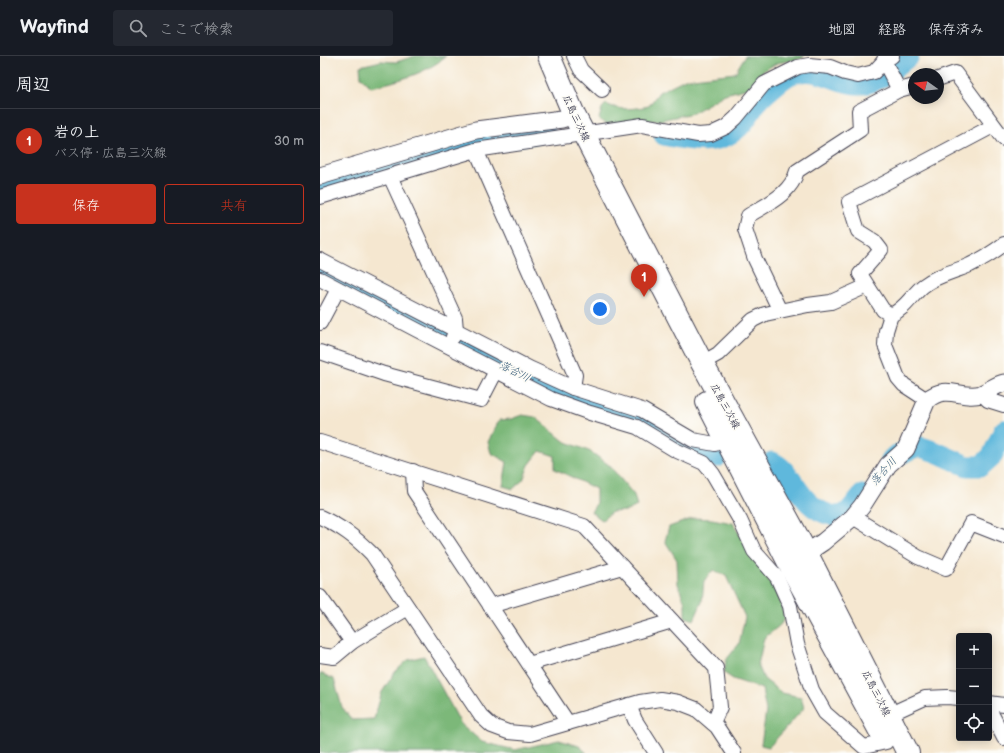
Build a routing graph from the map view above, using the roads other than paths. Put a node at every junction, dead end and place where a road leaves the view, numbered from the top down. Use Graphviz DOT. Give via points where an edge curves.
graph roads {
  1 [pos="535,56"];
  2 [pos="550,56"];
  3 [pos="574,56"];
  4 [pos="888,63"];
  5 [pos="944,77"];
  6 [pos="908,88"];
  7 [pos="602,90"];
  8 [pos="899,90"];
  9 [pos="573,126"];
  10 [pos="993,126"];
  11 [pos="1004,139"];
  12 [pos="476,150"];
  13 [pos="320,176"];
  14 [pos="390,176"];
  15 [pos="321,195"];
  16 [pos="1004,244"];
  17 [pos="320,260"];
  18 [pos="320,279"];
  19 [pos="867,286"];
  20 [pos="338,289"];
  21 [pos="780,311"];
  22 [pos="891,315"];
  23 [pos="320,323"];
  24 [pos="452,339"];
  25 [pos="320,352"];
  26 [pos="702,363"];
  27 [pos="496,371"];
  28 [pos="1004,383"];
  29 [pos="573,388"];
  30 [pos="981,394"];
  31 [pos="927,400"];
  32 [pos="1004,405"];
  33 [pos="732,433"];
  34 [pos="320,442"];
  35 [pos="413,472"];
  36 [pos="320,517"];
  37 [pos="852,517"];
  38 [pos="1004,536"];
  39 [pos="798,558"];
  40 [pos="622,566"];
  41 [pos="320,597"];
  42 [pos="490,606"];
  43 [pos="408,608"];
  44 [pos="672,621"];
  45 [pos="352,642"];
  46 [pos="320,656"];
  47 [pos="529,664"];
  48 [pos="956,698"];
  49 [pos="992,703"];
  50 [pos="629,705"];
  51 [pos="1004,705"];
  52 [pos="888,715"];
  53 [pos="992,715"];
  54 [pos="568,723"];
  55 [pos="713,723"];
  56 [pos="1004,738"];
  57 [pos="888,747"];
  58 [pos="656,753"];
  59 [pos="734,753"];
  60 [pos="908,753"];
  1 -- 9 [label="main road, 広島三次線"];
  2 -- 9 [label="main road, 広島三次線"];
  3 -- 7 [label="street" via="581,70"];
  4 -- 8 [label="street"];
  4 -- 9 [label="street" via="874,72 858,76 830,67 798,67 764,84 736,118 726,127 711,134 698,135 642,125"];
  5 -- 10 [label="street" via="956,73"];
  6 -- 8 [label="street"];
  8 -- 21 [label="street" via="859,111 860,130 797,172 795,180 786,192 748,216 745,229 755,259"];
  9 -- 12 [label="street"];
  9 -- 13 [label="street" via="476,130"];
  9 -- 26 [label="main road, 広島三次線"];
  9 -- 33 [label="main road, 広島三次線"];
  10 -- 11 [label="street"];
  10 -- 19 [label="street" via="849,202 858,231 874,241 881,250 860,274"];
  12 -- 14 [label="street"];
  12 -- 29 [label="street" via="575,375"];
  14 -- 15 [label="street"];
  14 -- 24 [label="street" via="455,318"];
  16 -- 22 [label="street" via="971,264 940,275 922,287 898,312"];
  17 -- 24 [label="street"];
  18 -- 20 [label="street"];
  19 -- 21 [label="street" via="831,302"];
  19 -- 22 [label="street" via="884,310"];
  20 -- 23 [label="street"];
  20 -- 24 [label="street"];
  21 -- 26 [label="street" via="753,320 718,354"];
  22 -- 31 [label="street" via="885,344 898,378"];
  24 -- 27 [label="street"];
  24 -- 29 [label="street"];
  25 -- 27 [label="street" via="384,374 481,400"];
  26 -- 33 [label="main road, 広島三次線"];
  27 -- 57 [label="street" via="552,399 636,427 675,450 704,462 714,474 740,520 754,551 777,578 790,606 797,644 812,690 825,713 864,747"];
  28 -- 30 [label="street"];
  29 -- 33 [label="street" via="642,410 694,440 715,444"];
  30 -- 31 [label="street" via="944,392 934,394"];
  30 -- 32 [label="street" via="988,400"];
  31 -- 37 [label="street" via="906,449 888,466"];
  33 -- 39 [label="main road, 広島三次線"];
  34 -- 35 [label="street"];
  35 -- 40 [label="street" via="584,526"];
  35 -- 42 [label="street" via="414,491"];
  36 -- 43 [label="street" via="354,536 372,554"];
  37 -- 38 [label="street" via="918,557 946,569 971,522"];
  37 -- 39 [label="street" via="823,542"];
  39 -- 52 [label="main road, 広島三次線"];
  39 -- 57 [label="main road, 広島三次線"];
  40 -- 42 [label="street"];
  40 -- 44 [label="street"];
  41 -- 45 [label="street"];
  42 -- 47 [label="street"];
  43 -- 45 [label="street"];
  43 -- 54 [label="street" via="481,716 492,726 508,732 530,734"];
  44 -- 47 [label="street"];
  44 -- 55 [label="street" via="716,668 720,707"];
  45 -- 46 [label="street" via="334,657"];
  47 -- 54 [label="street"];
  48 -- 52 [label="street" via="925,698"];
  49 -- 51 [label="street"];
  50 -- 54 [label="street"];
  50 -- 55 [label="street" via="660,699 678,702 696,709"];
  50 -- 58 [label="street" via="635,720"];
  52 -- 60 [label="main road, 広島三次線"];
  53 -- 56 [label="street"];
  55 -- 59 [label="street"];
}
